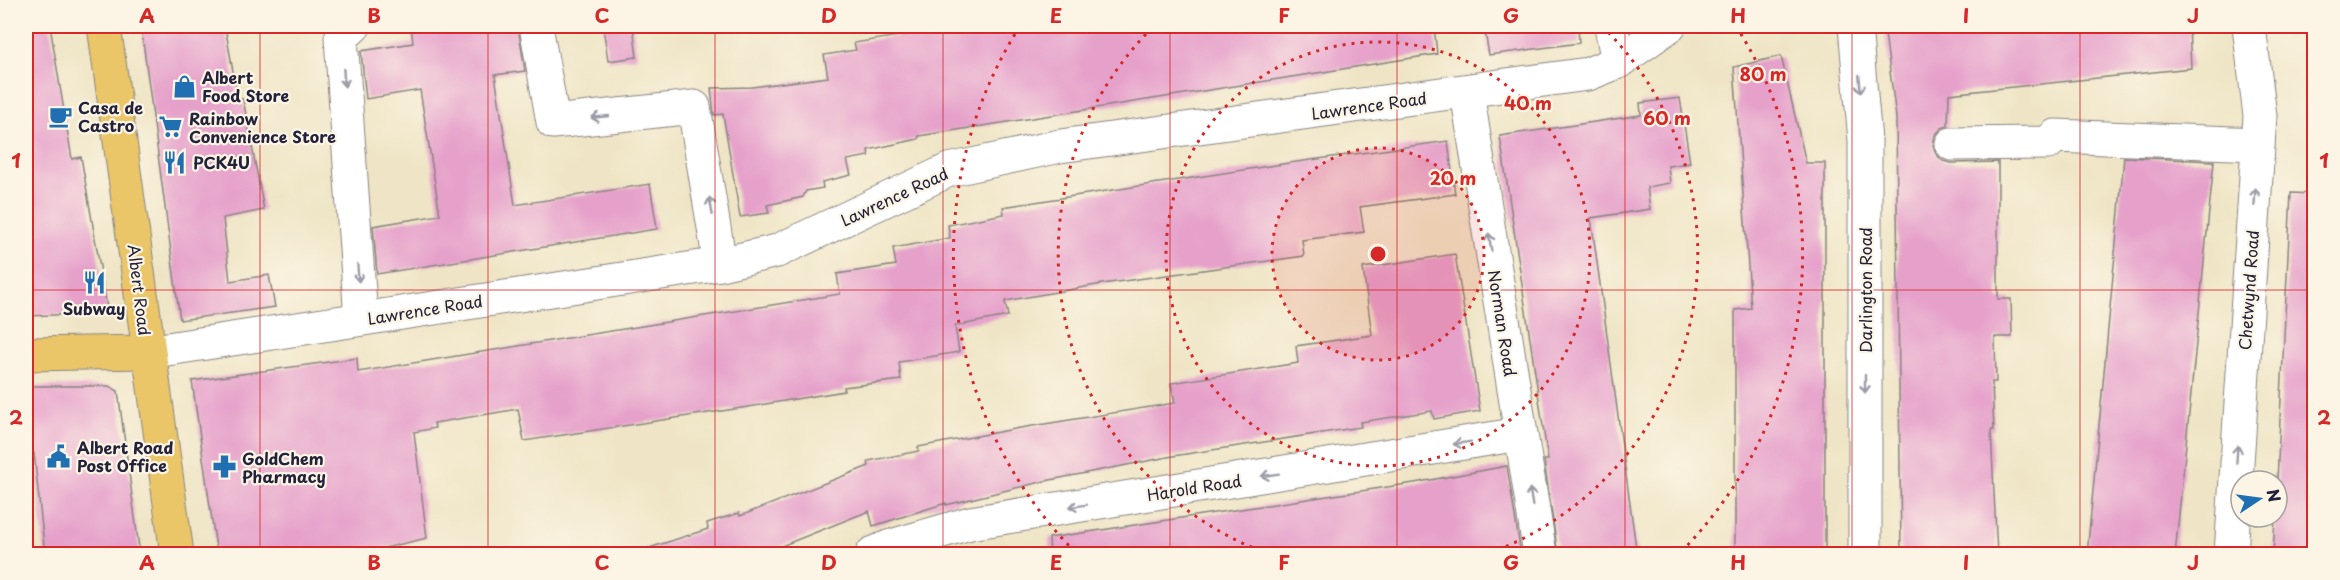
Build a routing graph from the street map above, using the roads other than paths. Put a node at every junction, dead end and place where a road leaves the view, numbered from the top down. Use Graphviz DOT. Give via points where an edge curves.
graph roads {
  1 [pos="104,26"];
  2 [pos="354,26"];
  3 [pos="536,26"];
  4 [pos="1611,26"];
  5 [pos="1669,26"];
  6 [pos="1855,26"];
  7 [pos="2249,26"];
  8 [pos="1618,62"];
  9 [pos="1467,92"];
  10 [pos="1952,144"];
  11 [pos="2258,144"];
  12 [pos="720,264"];
  13 [pos="361,319"];
  14 [pos="148,352"];
  15 [pos="26,354"];
  16 [pos="1520,434"];
  17 [pos="177,555"];
  18 [pos="872,555"];
  19 [pos="1540,555"];
  20 [pos="1865,555"];
  21 [pos="2231,555"];
  1 -- 14 [label="main road, Albert Road"];
  2 -- 13 [label="street, one-way" via="341,38"];
  12 -- 3 [label="street, one-way" via="694,106 553,122"];
  4 -- 8 [label="street"];
  5 -- 8 [label="street, Lawrence Road"];
  6 -- 20 [label="street, Darlington Road, one-way" via="1865,141"];
  7 -- 11 [label="street, Chetwynd Road" via="2260,116"];
  8 -- 9 [label="street, Lawrence Road" via="1588,74"];
  9 -- 12 [label="street, Lawrence Road" via="1060,146 949,170 777,251"];
  16 -- 9 [label="street, Norman Road, one-way"];
  10 -- 11 [label="street" via="2048,143 2055,136"];
  21 -- 11 [label="street, Chetwynd Road, one-way"];
  12 -- 13 [label="street, Lawrence Road"];
  13 -- 14 [label="street, Lawrence Road"];
  14 -- 15 [label="main road"];
  14 -- 17 [label="main road, Albert Road"];
  16 -- 18 [label="street, Harold Road, one-way" via="970,523"];
  19 -- 16 [label="street, Norman Road, one-way"];
}
